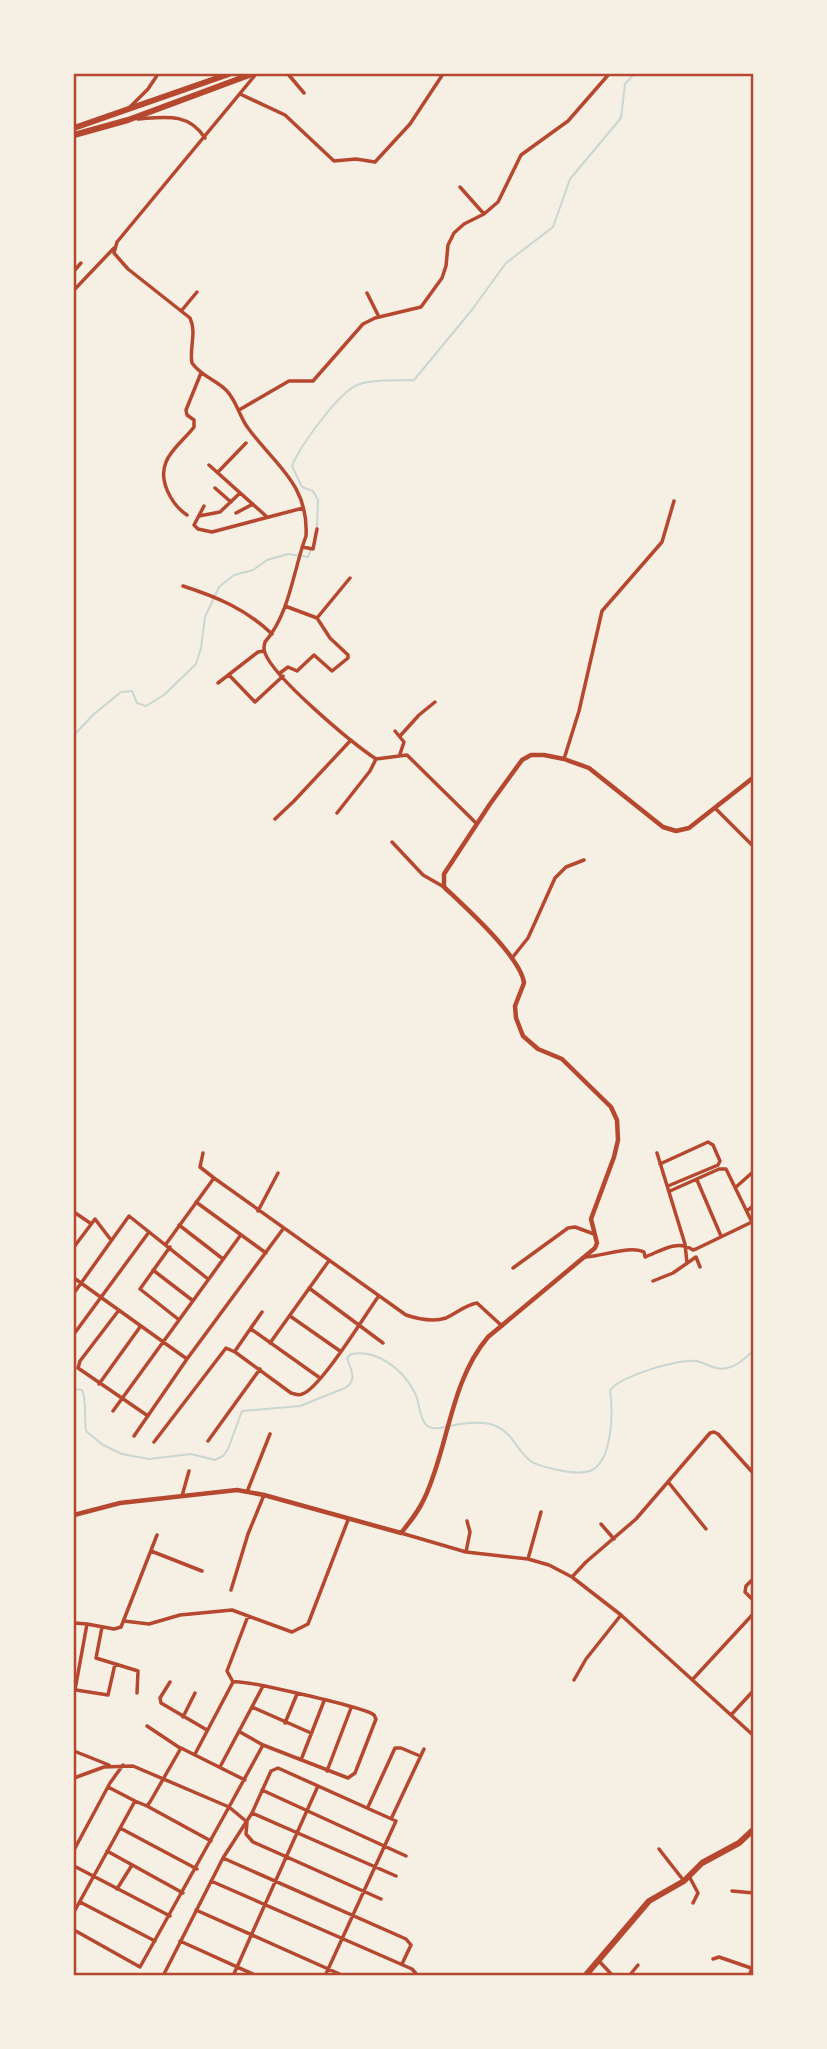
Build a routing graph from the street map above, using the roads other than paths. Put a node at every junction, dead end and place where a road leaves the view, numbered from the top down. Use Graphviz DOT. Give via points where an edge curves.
graph roads {
  1 [pos="158,74"];
  2 [pos="229,74"];
  3 [pos="254,74"];
  4 [pos="288,74"];
  5 [pos="443,74"];
  6 [pos="609,74"];
  7 [pos="239,93"];
  8 [pos="304,93"];
  9 [pos="126,110"];
  10 [pos="128,120"];
  11 [pos="74,128"];
  12 [pos="74,135"];
  13 [pos="205,138"];
  14 [pos="460,187"];
  15 [pos="484,214"];
  16 [pos="114,248"];
  17 [pos="81,263"];
  18 [pos="74,271"];
  19 [pos="74,290"];
  20 [pos="197,292"];
  21 [pos="367,293"];
  22 [pos="182,310"];
  23 [pos="379,317"];
  24 [pos="201,373"];
  25 [pos="239,410"];
  26 [pos="246,443"];
  27 [pos="209,465"];
  28 [pos="218,472"];
  29 [pos="215,488"];
  30 [pos="240,493"];
  31 [pos="674,501"];
  32 [pos="230,502"];
  33 [pos="253,504"];
  34 [pos="204,506"];
  35 [pos="303,508"];
  36 [pos="236,513"];
  37 [pos="187,515"];
  38 [pos="199,516"];
  39 [pos="266,516"];
  40 [pos="317,529"];
  41 [pos="303,547"];
  42 [pos="350,578"];
  43 [pos="183,586"];
  44 [pos="285,606"];
  45 [pos="317,618"];
  46 [pos="272,634"];
  47 [pos="264,651"];
  48 [pos="229,675"];
  49 [pos="281,675"];
  50 [pos="218,683"];
  51 [pos="435,702"];
  52 [pos="395,731"];
  53 [pos="400,736"];
  54 [pos="351,740"];
  55 [pos="400,754"];
  56 [pos="376,759"];
  57 [pos="564,759"];
  58 [pos="754,777"];
  59 [pos="715,808"];
  60 [pos="337,813"];
  61 [pos="275,818"];
  62 [pos="477,824"];
  63 [pos="392,842"];
  64 [pos="754,847"];
  65 [pos="584,860"];
  66 [pos="444,887"];
  67 [pos="512,958"];
  68 [pos="202,1153"];
  69 [pos="657,1153"];
  70 [pos="660,1164"];
  71 [pos="754,1171"];
  72 [pos="278,1173"];
  73 [pos="214,1178"];
  74 [pos="697,1180"];
  75 [pos="736,1187"];
  76 [pos="669,1189"];
  77 [pos="196,1202"];
  78 [pos="754,1205"];
  79 [pos="257,1211"];
  80 [pos="747,1211"];
  81 [pos="74,1212"];
  82 [pos="753,1221"];
  83 [pos="90,1223"];
  84 [pos="179,1225"];
  85 [pos="283,1230"];
  86 [pos="149,1232"];
  87 [pos="594,1234"];
  88 [pos="240,1236"];
  89 [pos="721,1237"];
  90 [pos="111,1240"];
  91 [pos="74,1244"];
  92 [pos="685,1244"];
  93 [pos="168,1246"];
  94 [pos="266,1253"];
  95 [pos="586,1257"];
  96 [pos="223,1259"];
  97 [pos="328,1262"];
  98 [pos="687,1263"];
  99 [pos="700,1267"];
  100 [pos="513,1268"];
  101 [pos="153,1270"];
  102 [pos="74,1278"];
  103 [pos="208,1279"];
  104 [pos="653,1282"];
  105 [pos="81,1283"];
  106 [pos="309,1288"];
  107 [pos="74,1293"];
  108 [pos="101,1297"];
  109 [pos="378,1297"];
  110 [pos="192,1300"];
  111 [pos="119,1310"];
  112 [pos="262,1312"];
  113 [pos="289,1316"];
  114 [pos="178,1319"];
  115 [pos="358,1325"];
  116 [pos="140,1326"];
  117 [pos="502,1326"];
  118 [pos="251,1329"];
  119 [pos="74,1335"];
  120 [pos="162,1342"];
  121 [pos="270,1343"];
  122 [pos="383,1343"];
  123 [pos="340,1351"];
  124 [pos="235,1352"];
  125 [pos="187,1359"];
  126 [pos="260,1369"];
  127 [pos="321,1379"];
  128 [pos="99,1384"];
  129 [pos="122,1399"];
  130 [pos="113,1411"];
  131 [pos="148,1416"];
  132 [pos="270,1434"];
  133 [pos="134,1436"];
  134 [pos="208,1441"];
  135 [pos="155,1442"];
  136 [pos="189,1471"];
  137 [pos="754,1474"];
  138 [pos="669,1483"];
  139 [pos="247,1492"];
  140 [pos="264,1495"];
  141 [pos="182,1497"];
  142 [pos="541,1512"];
  143 [pos="74,1515"];
  144 [pos="348,1520"];
  145 [pos="467,1521"];
  146 [pos="601,1524"];
  147 [pos="706,1529"];
  148 [pos="401,1534"];
  149 [pos="157,1535"];
  150 [pos="614,1539"];
  151 [pos="151,1551"];
  152 [pos="466,1552"];
  153 [pos="528,1559"];
  154 [pos="202,1571"];
  155 [pos="572,1577"];
  156 [pos="754,1578"];
  157 [pos="231,1590"];
  158 [pos="754,1601"];
  159 [pos="754,1613"];
  160 [pos="621,1615"];
  161 [pos="248,1616"];
  162 [pos="124,1621"];
  163 [pos="74,1623"];
  164 [pos="87,1625"];
  165 [pos="102,1627"];
  166 [pos="116,1664"];
  167 [pos="693,1679"];
  168 [pos="574,1680"];
  169 [pos="170,1682"];
  170 [pos="233,1682"];
  171 [pos="263,1685"];
  172 [pos="74,1690"];
  173 [pos="754,1690"];
  174 [pos="136,1693"];
  175 [pos="195,1693"];
  176 [pos="296,1694"];
  177 [pos="324,1701"];
  178 [pos="252,1707"];
  179 [pos="351,1707"];
  180 [pos="731,1715"];
  181 [pos="183,1717"];
  182 [pos="285,1723"];
  183 [pos="146,1726"];
  184 [pos="207,1730"];
  185 [pos="240,1732"];
  186 [pos="311,1734"];
  187 [pos="754,1736"];
  188 [pos="263,1745"];
  189 [pos="181,1748"];
  190 [pos="424,1749"];
  191 [pos="74,1751"];
  192 [pos="194,1755"];
  193 [pos="420,1756"];
  194 [pos="301,1760"];
  195 [pos="123,1765"];
  196 [pos="111,1766"];
  197 [pos="220,1768"];
  198 [pos="327,1771"];
  199 [pos="74,1778"];
  200 [pos="164,1778"];
  201 [pos="245,1780"];
  202 [pos="318,1786"];
  203 [pos="108,1787"];
  204 [pos="262,1790"];
  205 [pos="135,1801"];
  206 [pos="147,1806"];
  207 [pos="368,1807"];
  208 [pos="230,1808"];
  209 [pos="306,1810"];
  210 [pos="252,1813"];
  211 [pos="392,1817"];
  212 [pos="246,1820"];
  213 [pos="120,1828"];
  214 [pos="754,1829"];
  215 [pos="296,1832"];
  216 [pos="211,1841"];
  217 [pos="385,1845"];
  218 [pos="659,1849"];
  219 [pos="74,1850"];
  220 [pos="107,1852"];
  221 [pos="285,1855"];
  222 [pos="406,1856"];
  223 [pos="223,1858"];
  224 [pos="132,1865"];
  225 [pos="74,1866"];
  226 [pos="376,1868"];
  227 [pos="197,1869"];
  228 [pos="93,1876"];
  229 [pos="396,1876"];
  230 [pos="687,1878"];
  231 [pos="275,1880"];
  232 [pos="211,1881"];
  233 [pos="117,1889"];
  234 [pos="732,1891"];
  235 [pos="364,1892"];
  236 [pos="183,1893"];
  237 [pos="754,1893"];
  238 [pos="381,1899"];
  239 [pos="80,1902"];
  240 [pos="693,1903"];
  241 [pos="264,1904"];
  242 [pos="195,1910"];
  243 [pos="74,1912"];
  244 [pos="353,1914"];
  245 [pos="170,1916"];
  246 [pos="74,1930"];
  247 [pos="250,1935"];
  248 [pos="342,1937"];
  249 [pos="155,1941"];
  250 [pos="180,1941"];
  251 [pos="713,1959"];
  252 [pos="598,1960"];
  253 [pos="754,1963"];
  254 [pos="402,1964"];
  255 [pos="638,1965"];
  256 [pos="237,1966"];
  257 [pos="751,1968"];
  258 [pos="328,1969"];
  259 [pos="165,1975"];
  260 [pos="233,1976"];
  261 [pos="257,1976"];
  262 [pos="325,1976"];
  263 [pos="344,1976"];
  264 [pos="418,1976"];
  265 [pos="585,1976"];
  266 [pos="613,1976"];
  267 [pos="629,1976"];
  268 [pos="750,1976"];
  1 -- 9 [label="street"];
  2 -- 9 [label="main road"];
  3 -- 7 [label="street"];
  3 -- 10 [label="main road"];
  4 -- 8 [label="street"];
  5 -- 7 [label="street" via="410,124 375,162 334,161 285,115"];
  6 -- 15 [label="street" via="568,121 521,156 502,195"];
  7 -- 13 [label="street"];
  9 -- 11 [label="main road"];
  10 -- 12 [label="main road"];
  10 -- 13 [label="street" via="182,119 194,124"];
  13 -- 16 [label="street"];
  14 -- 15 [label="street"];
  15 -- 23 [label="street" via="454,233 447,244 442,278 421,307"];
  16 -- 19 [label="street"];
  16 -- 22 [label="street" via="128,269"];
  17 -- 18 [label="street"];
  20 -- 22 [label="street"];
  21 -- 23 [label="street"];
  22 -- 24 [label="street" via="193,323 190,359"];
  23 -- 25 [label="street" via="363,324 313,381 289,381"];
  24 -- 25 [label="street" via="225,390"];
  24 -- 37 [label="street" via="187,410 194,427 165,467 170,499"];
  25 -- 35 [label="street" via="250,431 287,472"];
  26 -- 28 [label="street"];
  27 -- 28 [label="street"];
  28 -- 30 [label="street"];
  29 -- 32 [label="street"];
  30 -- 32 [label="street"];
  30 -- 33 [label="street"];
  31 -- 57 [label="street" via="662,542 602,611"];
  32 -- 38 [label="street" via="220,512"];
  33 -- 36 [label="street"];
  33 -- 39 [label="street"];
  34 -- 38 [label="street"];
  35 -- 39 [label="street"];
  35 -- 41 [label="street" via="307,525"];
  38 -- 39 [label="street" via="195,528 212,532"];
  40 -- 41 [label="street" via="312,550"];
  41 -- 44 [label="street"];
  42 -- 45 [label="street"];
  43 -- 46 [label="street" via="226,601"];
  44 -- 45 [label="street"];
  44 -- 46 [label="street"];
  45 -- 49 [label="street" via="348,658 332,671 313,655 297,671 288,667"];
  46 -- 47 [label="street"];
  47 -- 48 [label="street"];
  47 -- 49 [label="street"];
  48 -- 49 [label="street" via="255,702"];
  48 -- 50 [label="street"];
  49 -- 54 [label="street"];
  51 -- 53 [label="street"];
  52 -- 53 [label="street"];
  53 -- 55 [label="street" via="404,743"];
  54 -- 56 [label="street"];
  54 -- 61 [label="street"];
  55 -- 56 [label="street"];
  55 -- 62 [label="street" via="411,758"];
  56 -- 60 [label="street"];
  57 -- 59 [label="street" via="597,773 670,830 689,828"];
  57 -- 62 [label="street" via="544,754 526,757"];
  58 -- 59 [label="street"];
  59 -- 64 [label="street"];
  62 -- 66 [label="street" via="449,865"];
  63 -- 66 [label="street" via="423,875"];
  65 -- 67 [label="street" via="566,867 555,878 528,937"];
  66 -- 67 [label="street"];
  67 -- 87 [label="street" via="524,980 515,1012 523,1036 538,1049 562,1059 611,1108 617,1120 614,1157 591,1217"];
  68 -- 73 [label="street" via="200,1168"];
  69 -- 70 [label="street"];
  70 -- 76 [label="street"];
  70 -- 76 [label="street" via="708,1142 720,1161"];
  71 -- 75 [label="street"];
  72 -- 79 [label="street"];
  73 -- 77 [label="street"];
  73 -- 79 [label="street"];
  74 -- 75 [label="street" via="723,1168"];
  74 -- 76 [label="street"];
  74 -- 89 [label="street"];
  75 -- 80 [label="street"];
  76 -- 92 [label="street"];
  77 -- 84 [label="street"];
  77 -- 88 [label="street"];
  78 -- 80 [label="street"];
  79 -- 85 [label="street"];
  80 -- 82 [label="street"];
  81 -- 83 [label="street"];
  82 -- 89 [label="street"];
  83 -- 90 [label="street" via="97,1220"];
  83 -- 91 [label="street"];
  84 -- 93 [label="street"];
  84 -- 96 [label="street"];
  85 -- 94 [label="street"];
  85 -- 97 [label="street"];
  86 -- 90 [label="street" via="129,1216"];
  86 -- 93 [label="street"];
  86 -- 108 [label="street"];
  87 -- 95 [label="street" via="596,1245"];
  87 -- 100 [label="street" via="568,1228"];
  88 -- 94 [label="street"];
  88 -- 96 [label="street"];
  89 -- 92 [label="street" via="693,1250"];
  90 -- 105 [label="street"];
  92 -- 95 [label="street" via="645,1257 635,1249"];
  92 -- 98 [label="street"];
  93 -- 101 [label="street"];
  93 -- 103 [label="street"];
  94 -- 125 [label="street"];
  95 -- 117 [label="street"];
  96 -- 103 [label="street"];
  97 -- 106 [label="street"];
  97 -- 109 [label="street"];
  98 -- 99 [label="street" via="696,1257"];
  98 -- 104 [label="street"];
  101 -- 110 [label="street"];
  101 -- 114 [label="street" via="140,1289"];
  102 -- 105 [label="street"];
  103 -- 110 [label="street"];
  105 -- 107 [label="street"];
  105 -- 108 [label="street"];
  106 -- 113 [label="street"];
  106 -- 115 [label="street"];
  108 -- 111 [label="street"];
  108 -- 119 [label="street"];
  109 -- 115 [label="street"];
  109 -- 117 [label="street" via="421,1319 446,1318 477,1303"];
  110 -- 114 [label="street"];
  111 -- 116 [label="street"];
  111 -- 128 [label="street" via="78,1366"];
  112 -- 118 [label="street"];
  113 -- 121 [label="street"];
  113 -- 123 [label="street"];
  114 -- 120 [label="street"];
  115 -- 122 [label="street"];
  115 -- 123 [label="street"];
  116 -- 120 [label="street"];
  116 -- 128 [label="street"];
  117 -- 148 [label="street" via="471,1361 425,1497"];
  118 -- 121 [label="street"];
  118 -- 124 [label="street"];
  120 -- 125 [label="street"];
  120 -- 129 [label="street"];
  121 -- 127 [label="street"];
  123 -- 127 [label="street"];
  124 -- 126 [label="street"];
  124 -- 135 [label="street" via="223,1349"];
  125 -- 131 [label="street"];
  126 -- 127 [label="street" via="296,1395 309,1391"];
  126 -- 134 [label="street"];
  128 -- 129 [label="street"];
  129 -- 130 [label="street"];
  129 -- 131 [label="street"];
  131 -- 133 [label="street"];
  132 -- 139 [label="street"];
  136 -- 141 [label="street"];
  137 -- 138 [label="street" via="712,1432"];
  138 -- 147 [label="street"];
  138 -- 150 [label="street"];
  139 -- 140 [label="street"];
  139 -- 141 [label="street"];
  140 -- 144 [label="street"];
  140 -- 157 [label="street"];
  141 -- 143 [label="street" via="120,1503"];
  142 -- 153 [label="street"];
  144 -- 148 [label="street"];
  144 -- 161 [label="street" via="307,1625 292,1632"];
  145 -- 152 [label="street"];
  146 -- 150 [label="street"];
  148 -- 152 [label="street"];
  149 -- 151 [label="street"];
  150 -- 155 [label="street"];
  151 -- 154 [label="street"];
  151 -- 162 [label="street"];
  152 -- 153 [label="street"];
  153 -- 155 [label="street"];
  155 -- 160 [label="street"];
  156 -- 158 [label="street" via="746,1586"];
  159 -- 167 [label="street"];
  160 -- 167 [label="street"];
  160 -- 168 [label="street"];
  161 -- 162 [label="street" via="225,1610 149,1624"];
  161 -- 170 [label="street" via="227,1671"];
  162 -- 165 [label="street" via="118,1629"];
  163 -- 164 [label="street"];
  164 -- 165 [label="street"];
  164 -- 172 [label="street"];
  165 -- 166 [label="street" via="96,1658"];
  166 -- 172 [label="street" via="108,1695"];
  166 -- 174 [label="street" via="138,1671"];
  167 -- 180 [label="street"];
  169 -- 181 [label="street" via="161,1703"];
  170 -- 171 [label="street"];
  170 -- 184 [label="street"];
  171 -- 176 [label="street"];
  171 -- 178 [label="street"];
  173 -- 180 [label="street"];
  175 -- 181 [label="street"];
  176 -- 177 [label="street"];
  176 -- 182 [label="street"];
  177 -- 179 [label="street"];
  177 -- 186 [label="street"];
  178 -- 182 [label="street"];
  178 -- 185 [label="street"];
  179 -- 198 [label="street"];
  179 -- 198 [label="street" via="376,1717 352,1777"];
  180 -- 187 [label="street"];
  181 -- 184 [label="street"];
  182 -- 186 [label="street"];
  183 -- 189 [label="street"];
  184 -- 192 [label="street"];
  185 -- 188 [label="street"];
  185 -- 197 [label="street"];
  186 -- 194 [label="street"];
  188 -- 194 [label="street"];
  188 -- 201 [label="street"];
  189 -- 192 [label="street"];
  189 -- 200 [label="street"];
  190 -- 193 [label="street"];
  191 -- 196 [label="street"];
  192 -- 197 [label="street"];
  193 -- 207 [label="street" via="395,1748"];
  193 -- 211 [label="street"];
  194 -- 198 [label="street"];
  195 -- 196 [label="street"];
  195 -- 200 [label="street"];
  195 -- 203 [label="street"];
  196 -- 199 [label="street"];
  197 -- 201 [label="street"];
  200 -- 206 [label="street"];
  200 -- 208 [label="street"];
  201 -- 208 [label="street"];
  202 -- 204 [label="street" via="278,1768 271,1771"];
  202 -- 207 [label="street"];
  202 -- 209 [label="street"];
  203 -- 205 [label="street"];
  203 -- 219 [label="street"];
  204 -- 209 [label="street"];
  204 -- 210 [label="street"];
  205 -- 206 [label="street"];
  205 -- 213 [label="street"];
  206 -- 216 [label="street"];
  207 -- 211 [label="street"];
  208 -- 212 [label="street"];
  208 -- 216 [label="street"];
  209 -- 215 [label="street"];
  209 -- 217 [label="street"];
  210 -- 212 [label="street"];
  210 -- 215 [label="street"];
  211 -- 217 [label="street" via="396,1822"];
  212 -- 221 [label="street" via="248,1838"];
  212 -- 223 [label="street"];
  213 -- 220 [label="street"];
  213 -- 227 [label="street"];
  214 -- 230 [label="main road"];
  215 -- 221 [label="street"];
  215 -- 226 [label="street"];
  216 -- 227 [label="street"];
  217 -- 222 [label="street"];
  217 -- 226 [label="street"];
  218 -- 230 [label="street"];
  220 -- 224 [label="street"];
  220 -- 228 [label="street"];
  221 -- 231 [label="street"];
  221 -- 235 [label="street"];
  223 -- 231 [label="street"];
  223 -- 232 [label="street"];
  224 -- 233 [label="street"];
  224 -- 236 [label="street"];
  225 -- 228 [label="street"];
  226 -- 229 [label="street"];
  226 -- 235 [label="street"];
  227 -- 236 [label="street"];
  228 -- 233 [label="street"];
  228 -- 239 [label="street"];
  230 -- 240 [label="street" via="698,1893"];
  230 -- 252 [label="main road" via="649,1901"];
  231 -- 241 [label="street"];
  231 -- 244 [label="street"];
  232 -- 241 [label="street"];
  232 -- 242 [label="street"];
  233 -- 245 [label="street"];
  234 -- 237 [label="street"];
  235 -- 238 [label="street"];
  235 -- 244 [label="street"];
  236 -- 245 [label="street"];
  239 -- 243 [label="street"];
  239 -- 249 [label="street"];
  241 -- 247 [label="street"];
  241 -- 248 [label="street"];
  242 -- 247 [label="street"];
  242 -- 250 [label="street"];
  244 -- 248 [label="street"];
  244 -- 254 [label="street" via="409,1941"];
  245 -- 249 [label="street"];
  246 -- 249 [label="street" via="140,1967"];
  247 -- 256 [label="street"];
  247 -- 258 [label="street"];
  248 -- 254 [label="street"];
  248 -- 258 [label="street"];
  250 -- 256 [label="street"];
  250 -- 259 [label="street"];
  251 -- 257 [label="street"];
  252 -- 265 [label="main road"];
  252 -- 266 [label="street"];
  253 -- 257 [label="street"];
  254 -- 264 [label="street"];
  255 -- 267 [label="street"];
  256 -- 260 [label="street"];
  256 -- 261 [label="street"];
  257 -- 268 [label="street"];
  258 -- 262 [label="street"];
  258 -- 263 [label="street"];
}
